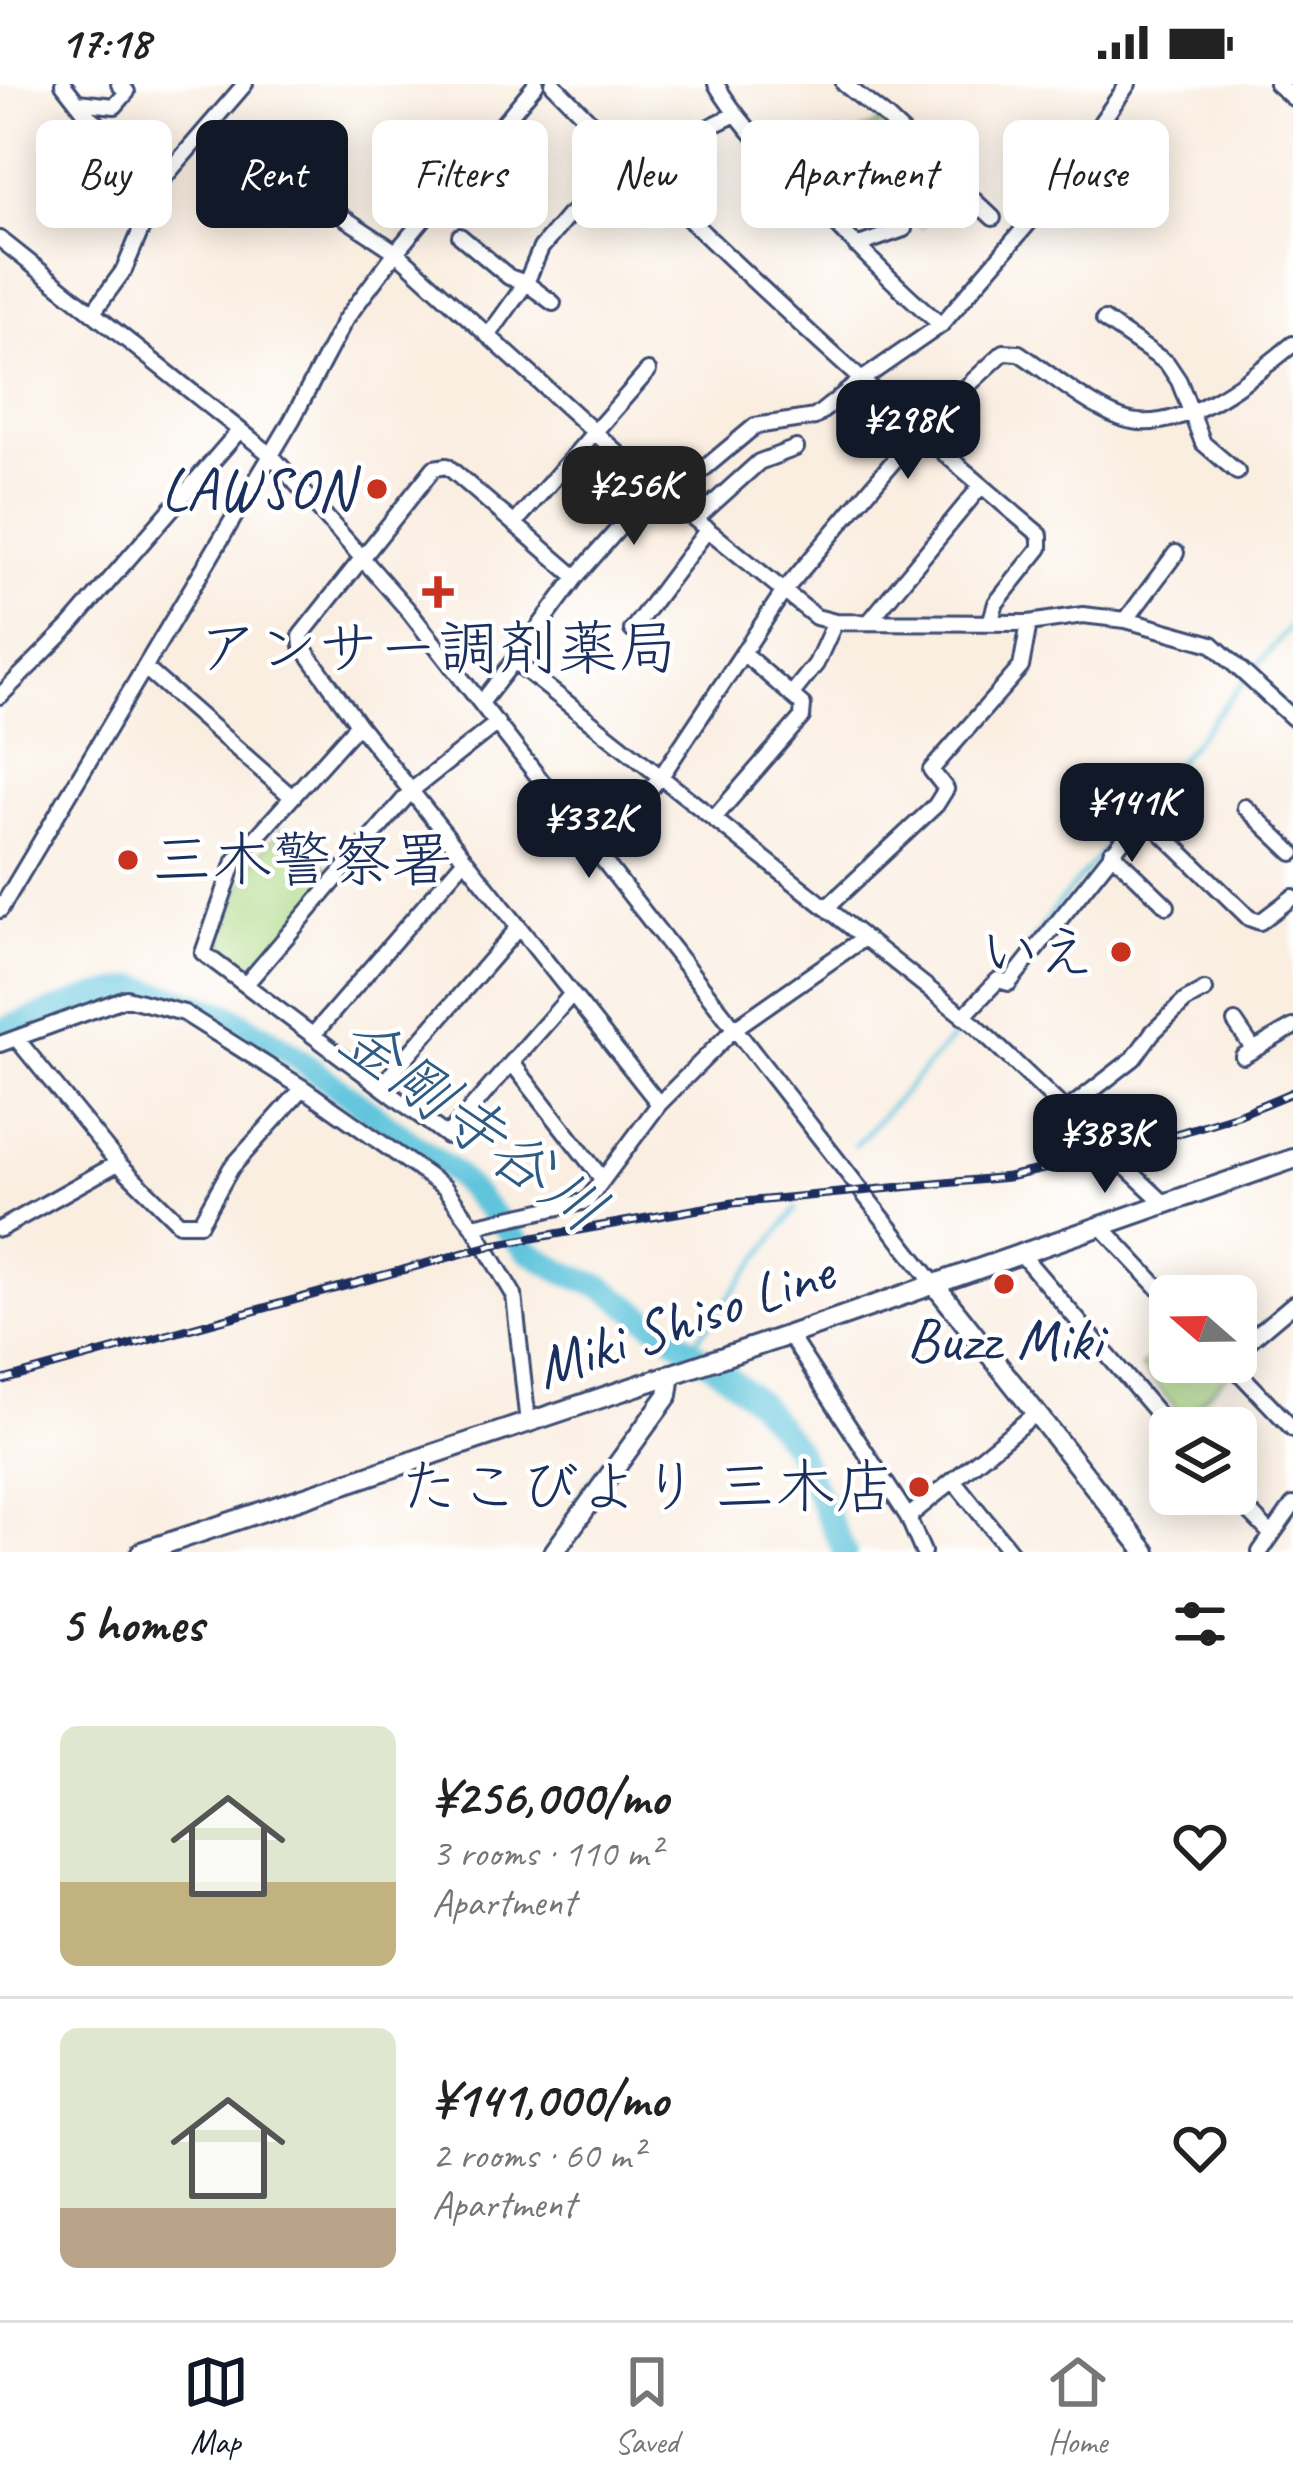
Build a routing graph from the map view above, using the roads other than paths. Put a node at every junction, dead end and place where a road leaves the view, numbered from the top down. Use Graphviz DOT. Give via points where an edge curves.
graph roads {
  1 [pos="63,84"];
  2 [pos="119,84"];
  3 [pos="245,84"];
  4 [pos="536,84"];
  5 [pos="554,84"];
  6 [pos="716,84"];
  7 [pos="844,84"];
  8 [pos="1128,84"];
  9 [pos="1277,84"];
  10 [pos="1293,98"];
  11 [pos="77,102"];
  12 [pos="734,115"];
  13 [pos="93,120"];
  14 [pos="589,120"];
  15 [pos="717,123"];
  16 [pos="172,167"];
  17 [pos="572,213"];
  18 [pos="993,218"];
  19 [pos="348,220"];
  20 [pos="143,228"];
  21 [pos="699,228"];
  22 [pos="904,229"];
  23 [pos="460,236"];
  24 [pos="0,239"];
  25 [pos="856,246"];
  26 [pos="396,251"];
  27 [pos="526,283"];
  28 [pos="553,303"];
  29 [pos="94,311"];
  30 [pos="1105,320"];
  31 [pos="941,326"];
  32 [pos="488,336"];
  33 [pos="1293,344"];
  34 [pos="648,371"];
  35 [pos="860,381"];
  36 [pos="1189,412"];
  37 [pos="238,432"];
  38 [pos="596,432"];
  39 [pos="918,432"];
  40 [pos="796,448"];
  41 [pos="271,455"];
  42 [pos="1237,472"];
  43 [pos="655,487"];
  44 [pos="981,487"];
  45 [pos="670,496"];
  46 [pos="514,524"];
  47 [pos="702,524"];
  48 [pos="1176,553"];
  49 [pos="362,555"];
  50 [pos="576,577"];
  51 [pos="784,591"];
  52 [pos="1126,620"];
  53 [pos="835,622"];
  54 [pos="868,622"];
  55 [pos="990,622"];
  56 [pos="1029,623"];
  57 [pos="632,630"];
  58 [pos="742,653"];
  59 [pos="514,661"];
  60 [pos="146,668"];
  61 [pos="0,695"];
  62 [pos="791,695"];
  63 [pos="481,703"];
  64 [pos="1293,718"];
  65 [pos="497,723"];
  66 [pos="358,724"];
  67 [pos="662,775"];
  68 [pos="412,790"];
  69 [pos="292,796"];
  70 [pos="1246,806"];
  71 [pos="715,817"];
  72 [pos="591,844"];
  73 [pos="1111,853"];
  74 [pos="1293,853"];
  75 [pos="465,859"];
  76 [pos="1293,897"];
  77 [pos="1167,906"];
  78 [pos="826,908"];
  79 [pos="0,910"];
  80 [pos="519,927"];
  81 [pos="864,938"];
  82 [pos="246,985"];
  83 [pos="1204,990"];
  84 [pos="572,994"];
  85 [pos="963,1017"];
  86 [pos="1235,1022"];
  87 [pos="1293,1027"];
  88 [pos="735,1028"];
  89 [pos="313,1035"];
  90 [pos="16,1038"];
  91 [pos="0,1044"];
  92 [pos="512,1064"];
  93 [pos="381,1086"];
  94 [pos="303,1088"];
  95 [pos="659,1104"];
  96 [pos="1067,1110"];
  97 [pos="1293,1160"];
  98 [pos="118,1163"];
  99 [pos="603,1180"];
  100 [pos="1165,1204"];
  101 [pos="473,1226"];
  102 [pos="1100,1226"];
  103 [pos="0,1229"];
  104 [pos="1021,1254"];
  105 [pos="1149,1278"];
  106 [pos="934,1284"];
  107 [pos="1293,1304"];
  108 [pos="1257,1334"];
  109 [pos="789,1335"];
  110 [pos="675,1373"];
  111 [pos="1249,1383"];
  112 [pos="1152,1407"];
  113 [pos="1036,1413"];
  114 [pos="527,1424"];
  115 [pos="1293,1429"];
  116 [pos="954,1481"];
  117 [pos="1293,1505"];
  118 [pos="1252,1515"];
  119 [pos="908,1517"];
  120 [pos="1272,1535"];
  121 [pos="1140,1549"];
  122 [pos="141,1552"];
  123 [pos="554,1552"];
  124 [pos="922,1552"];
  125 [pos="1011,1552"];
  126 [pos="1260,1552"];
  1 -- 11 [label="street"];
  2 -- 11 [label="street" via="128,92 115,106"];
  3 -- 16 [label="street"];
  4 -- 26 [label="street"];
  5 -- 14 [label="street"];
  6 -- 12 [label="street"];
  7 -- 18 [label="street"];
  8 -- 31 [label="street" via="1038,212"];
  9 -- 10 [label="street"];
  11 -- 13 [label="street"];
  12 -- 15 [label="street"];
  12 -- 25 [label="street"];
  17 -- 27 [label="street" via="541,248"];
  19 -- 26 [label="street"];
  20 -- 29 [label="street"];
  21 -- 35 [label="street"];
  22 -- 25 [label="street"];
  23 -- 27 [label="street"];
  24 -- 29 [label="street"];
  25 -- 31 [label="street"];
  26 -- 32 [label="street"];
  26 -- 41 [label="street" via="345,320"];
  27 -- 28 [label="street"];
  27 -- 32 [label="street"];
  29 -- 37 [label="street"];
  30 -- 36 [label="street" via="1167,363"];
  31 -- 35 [label="street"];
  32 -- 38 [label="street"];
  33 -- 36 [label="street" via="1247,382"];
  34 -- 38 [label="street"];
  35 -- 39 [label="street"];
  35 -- 45 [label="street" via="815,417 755,426"];
  36 -- 39 [label="street" via="1160,423 1124,419 1004,352"];
  36 -- 42 [label="street" via="1203,443"];
  37 -- 41 [label="street"];
  37 -- 61 [label="street"];
  38 -- 43 [label="street"];
  38 -- 46 [label="street"];
  39 -- 44 [label="street"];
  39 -- 51 [label="street"];
  40 -- 47 [label="street" via="759,462"];
  41 -- 49 [label="street"];
  41 -- 60 [label="street"];
  43 -- 45 [label="street"];
  43 -- 50 [label="street"];
  44 -- 54 [label="street"];
  44 -- 55 [label="street" via="1042,542"];
  45 -- 47 [label="street"];
  46 -- 49 [label="street" via="447,466 434,468"];
  46 -- 50 [label="street"];
  47 -- 51 [label="street"];
  47 -- 57 [label="street"];
  48 -- 52 [label="street"];
  49 -- 63 [label="street"];
  49 -- 66 [label="street" via="301,635"];
  50 -- 59 [label="street"];
  51 -- 53 [label="street"];
  51 -- 58 [label="street"];
  52 -- 56 [label="street" via="1083,615"];
  52 -- 64 [label="street" via="1212,644"];
  53 -- 54 [label="street"];
  53 -- 62 [label="street"];
  54 -- 55 [label="street"];
  55 -- 56 [label="street"];
  56 -- 78 [label="street" via="1021,668 931,770 946,789 936,806"];
  58 -- 62 [label="street"];
  58 -- 67 [label="street"];
  59 -- 63 [label="street"];
  59 -- 67 [label="street"];
  60 -- 69 [label="street"];
  60 -- 79 [label="street"];
  62 -- 71 [label="street" via="803,705 802,717"];
  63 -- 65 [label="street"];
  65 -- 68 [label="street"];
  65 -- 72 [label="street"];
  66 -- 68 [label="street"];
  66 -- 69 [label="street"];
  67 -- 71 [label="street"];
  67 -- 72 [label="street"];
  68 -- 75 [label="street"];
  68 -- 82 [label="street"];
  69 -- 82 [label="street" via="235,861 203,952"];
  70 -- 74 [label="street"];
  71 -- 78 [label="street"];
  72 -- 88 [label="street"];
  73 -- 76 [label="street" via="1143,815 1249,918 1260,922"];
  73 -- 77 [label="street"];
  73 -- 85 [label="street" via="1009,983 998,980"];
  75 -- 80 [label="street"];
  75 -- 89 [label="street"];
  78 -- 81 [label="street"];
  80 -- 84 [label="street"];
  80 -- 93 [label="street"];
  81 -- 85 [label="street"];
  81 -- 88 [label="street"];
  82 -- 89 [label="street"];
  83 -- 96 [label="street"];
  84 -- 92 [label="street"];
  84 -- 95 [label="street"];
  85 -- 96 [label="street"];
  86 -- 87 [label="street" via="1248,1053"];
  88 -- 95 [label="street"];
  88 -- 106 [label="street"];
  89 -- 93 [label="street"];
  90 -- 91 [label="street"];
  90 -- 94 [label="street" via="126,998 184,1013"];
  90 -- 98 [label="street"];
  92 -- 93 [label="street" via="447,1136"];
  92 -- 99 [label="street"];
  94 -- 98 [label="street" via="231,1168 200,1222 179,1223"];
  94 -- 101 [label="street" via="444,1187"];
  95 -- 99 [label="street"];
  96 -- 100 [label="street"];
  97 -- 100 [label="main road, Miki Shiso Line"];
  98 -- 103 [label="street"];
  99 -- 101 [label="street" via="587,1201"];
  100 -- 102 [label="main road, Miki Shiso Line"];
  101 -- 114 [label="street" via="514,1295"];
  102 -- 104 [label="main road, Miki Shiso Line"];
  102 -- 105 [label="street"];
  104 -- 106 [label="main road, Miki Shiso Line"];
  104 -- 112 [label="street"];
  106 -- 109 [label="main road, Miki Shiso Line"];
  106 -- 113 [label="main road"];
  107 -- 108 [label="street"];
  109 -- 110 [label="main road, Miki Shiso Line"];
  109 -- 119 [label="street"];
  110 -- 114 [label="main road, Miki Shiso Line"];
  110 -- 123 [label="main road" via="668,1395"];
  111 -- 115 [label="street"];
  113 -- 116 [label="street"];
  113 -- 121 [label="main road"];
  114 -- 122 [label="main road, Miki Shiso Line"];
  116 -- 119 [label="street"];
  116 -- 125 [label="street"];
  117 -- 120 [label="street"];
  118 -- 120 [label="street"];
  119 -- 124 [label="street"];
  120 -- 126 [label="street"];
}
